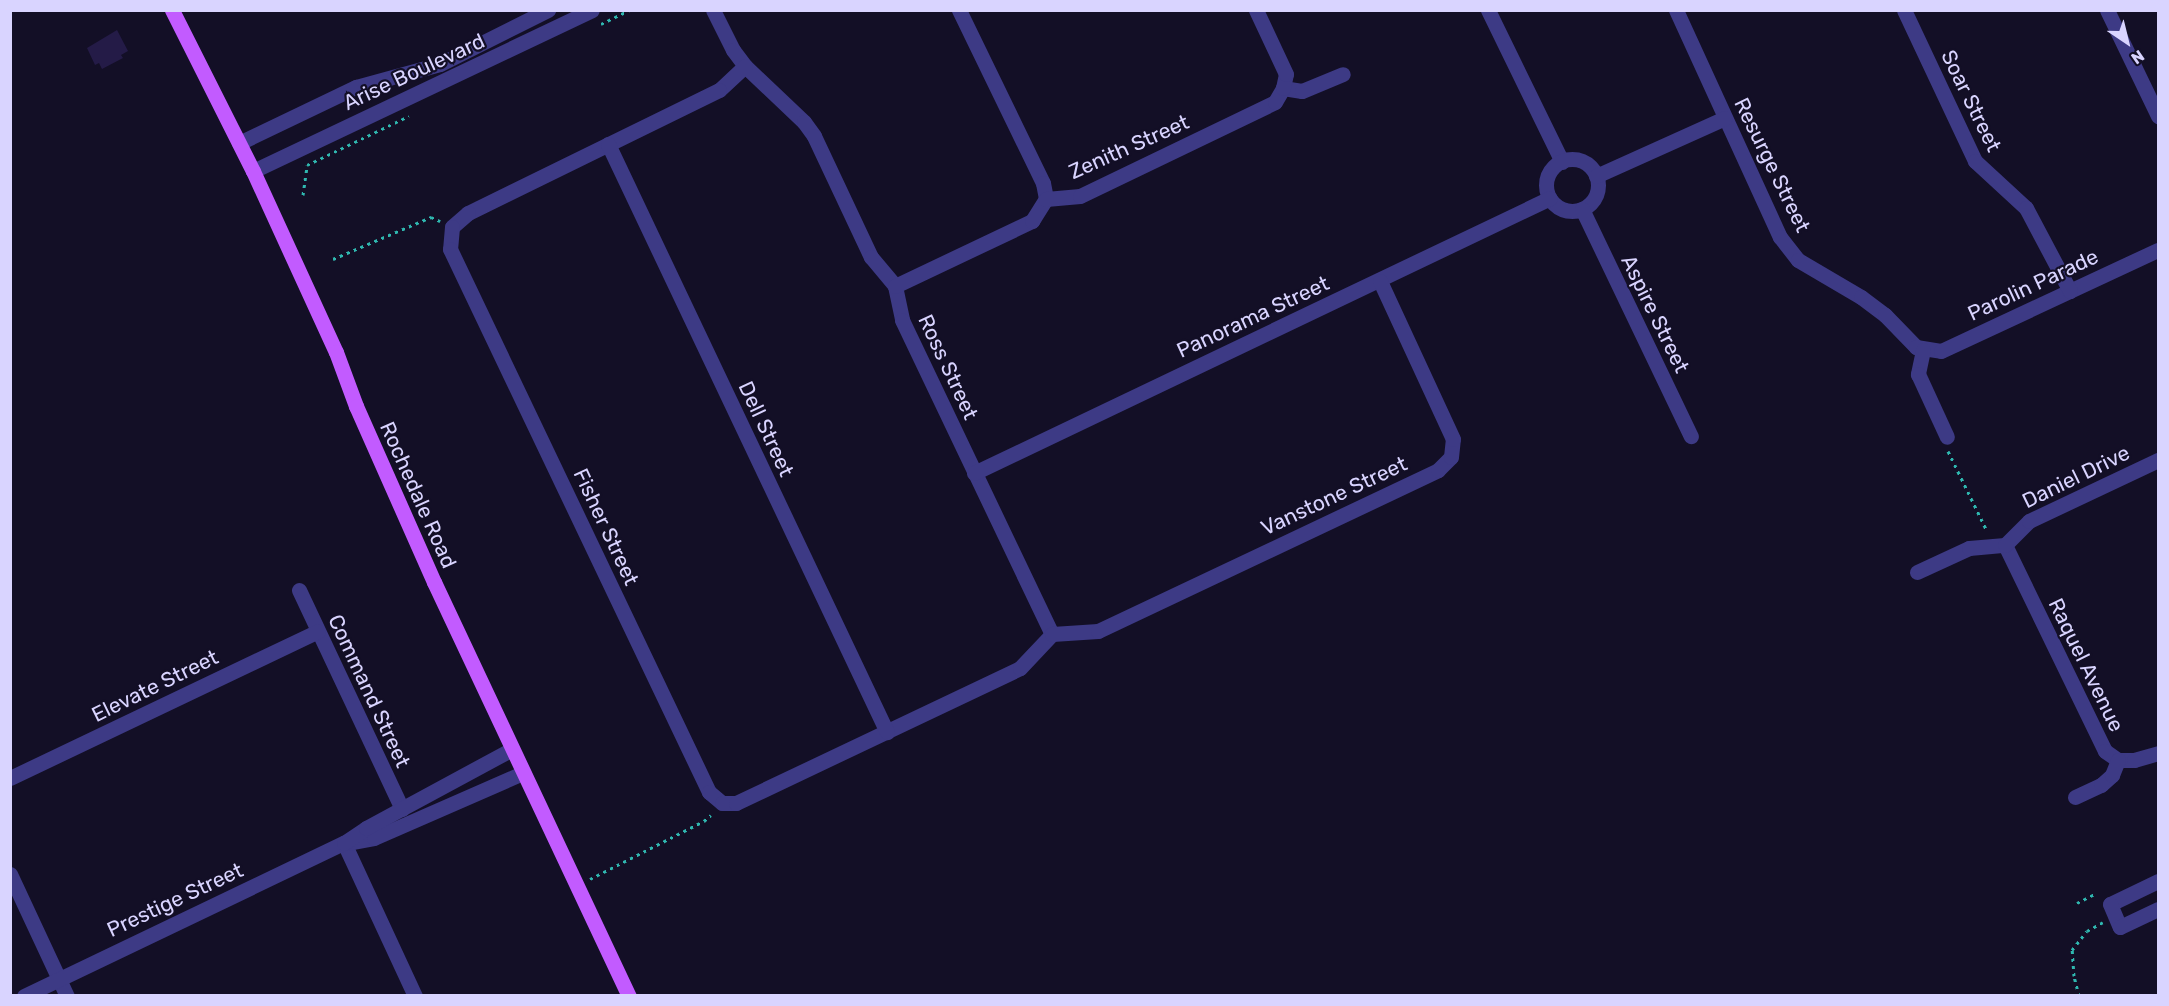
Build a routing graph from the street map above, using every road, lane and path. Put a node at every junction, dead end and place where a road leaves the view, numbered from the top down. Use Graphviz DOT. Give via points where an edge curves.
graph roads {
  1 [pos="172,10"];
  2 [pos="548,10"];
  3 [pos="592,10"];
  4 [pos="630,10"];
  5 [pos="713,10"];
  6 [pos="959,10"];
  7 [pos="1256,10"];
  8 [pos="1488,10"];
  9 [pos="1676,10"];
  10 [pos="1904,10"];
  11 [pos="2107,10"];
  12 [pos="597,26"];
  13 [pos="746,66"];
  14 [pos="1343,74"];
  15 [pos="1283,88"];
  16 [pos="415,114"];
  17 [pos="1725,117"];
  18 [pos="2158,117"];
  19 [pos="239,143"];
  20 [pos="608,144"];
  21 [pos="1562,162"];
  22 [pos="253,171"];
  23 [pos="1596,176"];
  24 [pos="303,195"];
  25 [pos="1550,198"];
  26 [pos="1046,200"];
  27 [pos="1582,209"];
  28 [pos="452,227"];
  29 [pos="2158,250"];
  30 [pos="333,259"];
  31 [pos="1380,280"];
  32 [pos="895,286"];
  33 [pos="2070,291"];
  34 [pos="1923,350"];
  35 [pos="1691,436"];
  36 [pos="1947,437"];
  37 [pos="2158,460"];
  38 [pos="974,473"];
  39 [pos="2000,546"];
  40 [pos="1917,572"];
  41 [pos="299,590"];
  42 [pos="318,631"];
  43 [pos="1052,634"];
  44 [pos="887,732"];
  45 [pos="512,749"];
  46 [pos="2158,753"];
  47 [pos="2118,760"];
  48 [pos="523,773"];
  49 [pos="10,778"];
  50 [pos="2075,797"];
  51 [pos="723,803"];
  52 [pos="402,809"];
  53 [pos="344,843"];
  54 [pos="10,874"];
  55 [pos="2158,881"];
  56 [pos="578,885"];
  57 [pos="2158,909"];
  58 [pos="2115,915"];
  59 [pos="59,979"];
  60 [pos="24,996"];
  61 [pos="67,996"];
  62 [pos="415,996"];
  63 [pos="629,996"];
  64 [pos="2079,996"];
  1 -- 19 [label="main road, Rochedale Road"];
  2 -- 19 [label="street, Arise Boulevard" via="440,64 356,87"];
  3 -- 22 [label="street, Arise Boulevard"];
  4 -- 12 [label="path"];
  5 -- 13 [label="street, Ross Street" via="733,50"];
  6 -- 26 [label="street" via="1043,183"];
  7 -- 15 [label="street" via="1286,74"];
  8 -- 21 [label="street"];
  9 -- 17 [label="street, Resurge Street"];
  10 -- 33 [label="street, Soar Street" via="1975,161 2026,208"];
  11 -- 18 [label="street"];
  13 -- 20 [label="street" via="719,90"];
  13 -- 32 [label="street, Ross Street" via="814,136 871,257"];
  14 -- 15 [label="street" via="1302,91"];
  15 -- 26 [label="street, Zenith Street" via="1275,102 1080,196"];
  16 -- 24 [label="path" via="307,165"];
  17 -- 23 [label="street"];
  17 -- 34 [label="street, Resurge Street" via="1780,237 1790,250 1807,266 1885,315 1907,340"];
  19 -- 22 [label="main road, Rochedale Road"];
  20 -- 28 [label="street" via="468,213"];
  20 -- 44 [label="street, Dell Street"];
  21 -- 23 [label="street" via="1582,161"];
  21 -- 25 [label="street" via="1554,167 1547,181"];
  22 -- 45 [label="main road, Rochedale Road"];
  23 -- 27 [label="street" via="1596,196"];
  25 -- 27 [label="street" via="1563,210"];
  25 -- 31 [label="street, Panorama Street"];
  26 -- 32 [label="street" via="1032,221"];
  27 -- 35 [label="street, Aspire Street"];
  28 -- 30 [label="path" via="431,217"];
  28 -- 51 [label="street, Fisher Street" via="450,249 709,792"];
  29 -- 33 [label="street, Parolin Parade"];
  31 -- 38 [label="street, Panorama Street"];
  31 -- 43 [label="street, Vanstone Street" via="1453,440 1451,458 1438,470 1098,631"];
  32 -- 38 [label="street, Ross Street" via="902,320"];
  33 -- 34 [label="street, Parolin Parade" via="1941,351"];
  34 -- 36 [label="street" via="1918,374"];
  36 -- 39 [label="path" via="1948,452"];
  37 -- 39 [label="street, Daniel Drive" via="2029,521"];
  38 -- 43 [label="street, Ross Street"];
  39 -- 40 [label="street" via="1969,548"];
  39 -- 47 [label="street, Raquel Avenue" via="2096,736 2105,751"];
  41 -- 42 [label="street, Command Street"];
  42 -- 49 [label="street, Elevate Street"];
  42 -- 52 [label="street, Command Street"];
  43 -- 44 [label="street" via="1020,669"];
  44 -- 51 [label="street" via="736,804"];
  45 -- 48 [label="main road, Rochedale Road"];
  45 -- 52 [label="street, Prestige Street"];
  46 -- 47 [label="street, Raquel Avenue"];
  47 -- 50 [label="street" via="2112,775 2102,785"];
  48 -- 53 [label="street, Prestige Street" via="374,838"];
  48 -- 56 [label="main road, Rochedale Road"];
  51 -- 56 [label="path" via="704,821"];
  52 -- 53 [label="street, Prestige Street"];
  53 -- 59 [label="street, Prestige Street"];
  53 -- 62 [label="street"];
  54 -- 59 [label="street"];
  55 -- 58 [label="street" via="2110,904"];
  56 -- 63 [label="main road, Rochedale Road"];
  57 -- 58 [label="street" via="2120,927"];
  58 -- 64 [label="path" via="2087,931 2072,950"];
  59 -- 60 [label="street, Prestige Street"];
  59 -- 61 [label="street"];
}
